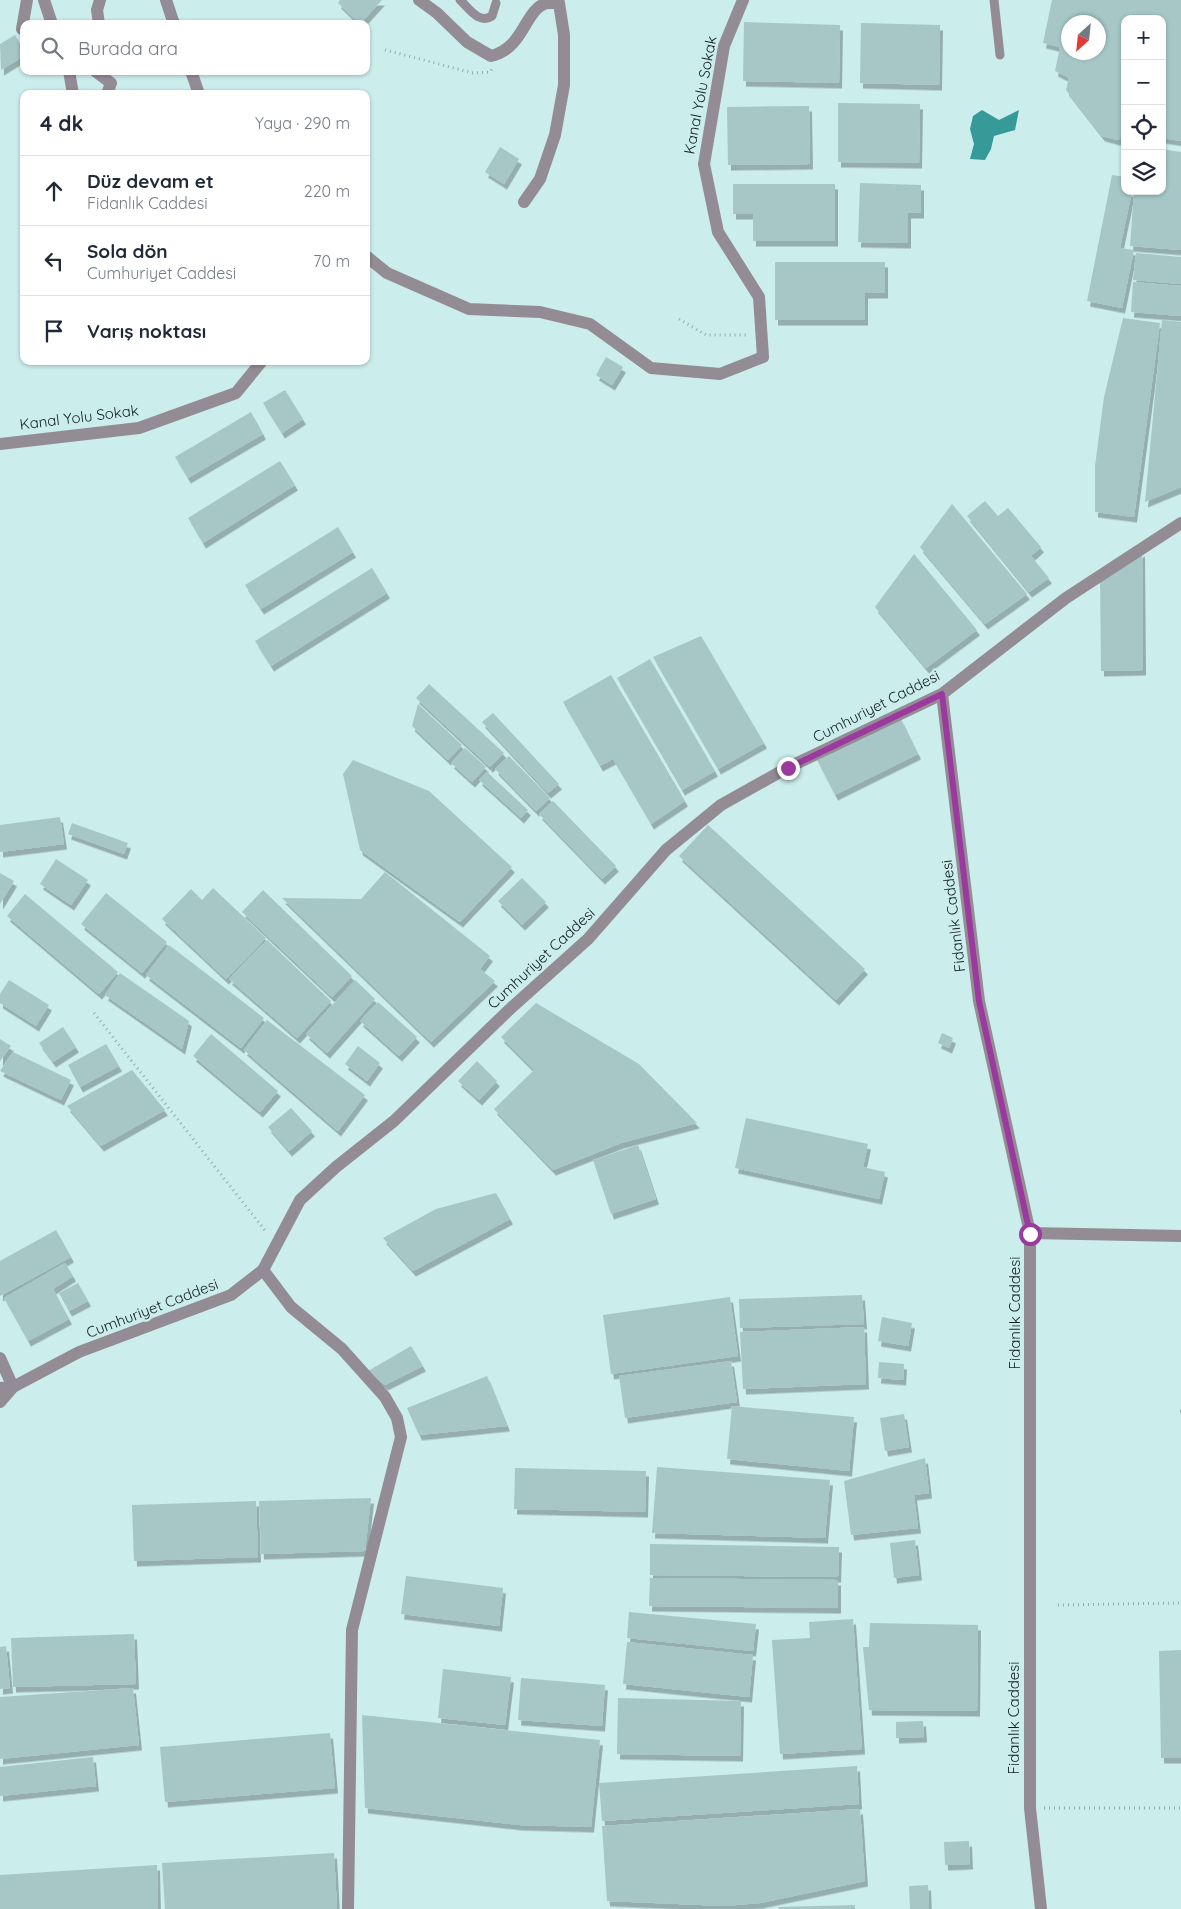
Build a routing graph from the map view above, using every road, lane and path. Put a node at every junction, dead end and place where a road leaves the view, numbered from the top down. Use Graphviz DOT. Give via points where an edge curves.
graph roads {
  1 [pos="27,0"];
  2 [pos="44,0"];
  3 [pos="100,0"];
  4 [pos="166,0"];
  5 [pos="419,0"];
  6 [pos="460,0"];
  7 [pos="743,0"];
  8 [pos="994,0"];
  9 [pos="551,2"];
  10 [pos="496,3"];
  11 [pos="23,20"];
  12 [pos="51,20"];
  13 [pos="98,20"];
  14 [pos="173,20"];
  15 [pos="385,50"];
  16 [pos="501,54"];
  17 [pos="1000,55"];
  18 [pos="70,75"];
  19 [pos="99,75"];
  20 [pos="192,75"];
  21 [pos="110,86"];
  22 [pos="72,90"];
  23 [pos="198,90"];
  24 [pos="524,202"];
  25 [pos="370,259"];
  26 [pos="679,320"];
  27 [pos="761,336"];
  28 [pos="259,365"];
  29 [pos="0,444"];
  30 [pos="1181,523"];
  31 [pos="942,694"];
  32 [pos="94,1013"];
  33 [pos="1030,1234"];
  34 [pos="1181,1236"];
  35 [pos="276,1244"];
  36 [pos="263,1270"];
  37 [pos="0,1358"];
  38 [pos="6,1388"];
  39 [pos="0,1402"];
  40 [pos="1181,1603"];
  41 [pos="1058,1606"];
  42 [pos="1030,1808"];
  43 [pos="1181,1808"];
  44 [pos="348,1909"];
  45 [pos="1040,1909"];
  1 -- 11 [label="street"];
  2 -- 12 [label="street"];
  3 -- 13 [label="street"];
  4 -- 14 [label="street"];
  5 -- 16 [label="street" via="467,42 491,56"];
  6 -- 10 [label="lane" via="483,20 492,16"];
  7 -- 27 [label="street, Kanal Yolu Sokak" via="724,46 704,164 718,232 759,297"];
  8 -- 17 [label="lane"];
  9 -- 16 [label="street" via="532,13 525,28"];
  9 -- 24 [label="street" via="559,3 564,35 564,85 556,135 540,180"];
  15 -- 16 [label="path" via="473,73 490,72"];
  18 -- 22 [label="street"];
  19 -- 21 [label="street"];
  20 -- 23 [label="street"];
  25 -- 27 [label="street, Kanal Yolu Sokak" via="387,273 469,309 540,312 590,324 651,368 720,374 762,357"];
  26 -- 27 [label="path" via="706,335"];
  28 -- 29 [label="street, Kanal Yolu Sokak" via="236,393 139,428"];
  30 -- 31 [label="street, Cumhuriyet Caddesi" via="1066,598"];
  31 -- 33 [label="street, Fidanlık Caddesi" via="979,1001"];
  31 -- 35 [label="street, Cumhuriyet Caddesi" via="788,768 721,805 666,850 588,940 511,1008 394,1121 300,1200"];
  32 -- 35 [label="path"];
  33 -- 34 [label="street"];
  33 -- 42 [label="street, Fidanlık Caddesi"];
  35 -- 36 [label="street, Cumhuriyet Caddesi"];
  36 -- 38 [label="street, Cumhuriyet Caddesi" via="231,1295 80,1352"];
  36 -- 44 [label="street" via="291,1307 342,1349 385,1397 397,1418 401,1437 352,1630"];
  37 -- 38 [label="street"];
  38 -- 39 [label="street, Cumhuriyet Caddesi"];
  40 -- 41 [label="path"];
  42 -- 43 [label="path"];
  42 -- 45 [label="street, Fidanlık Caddesi"];
}
